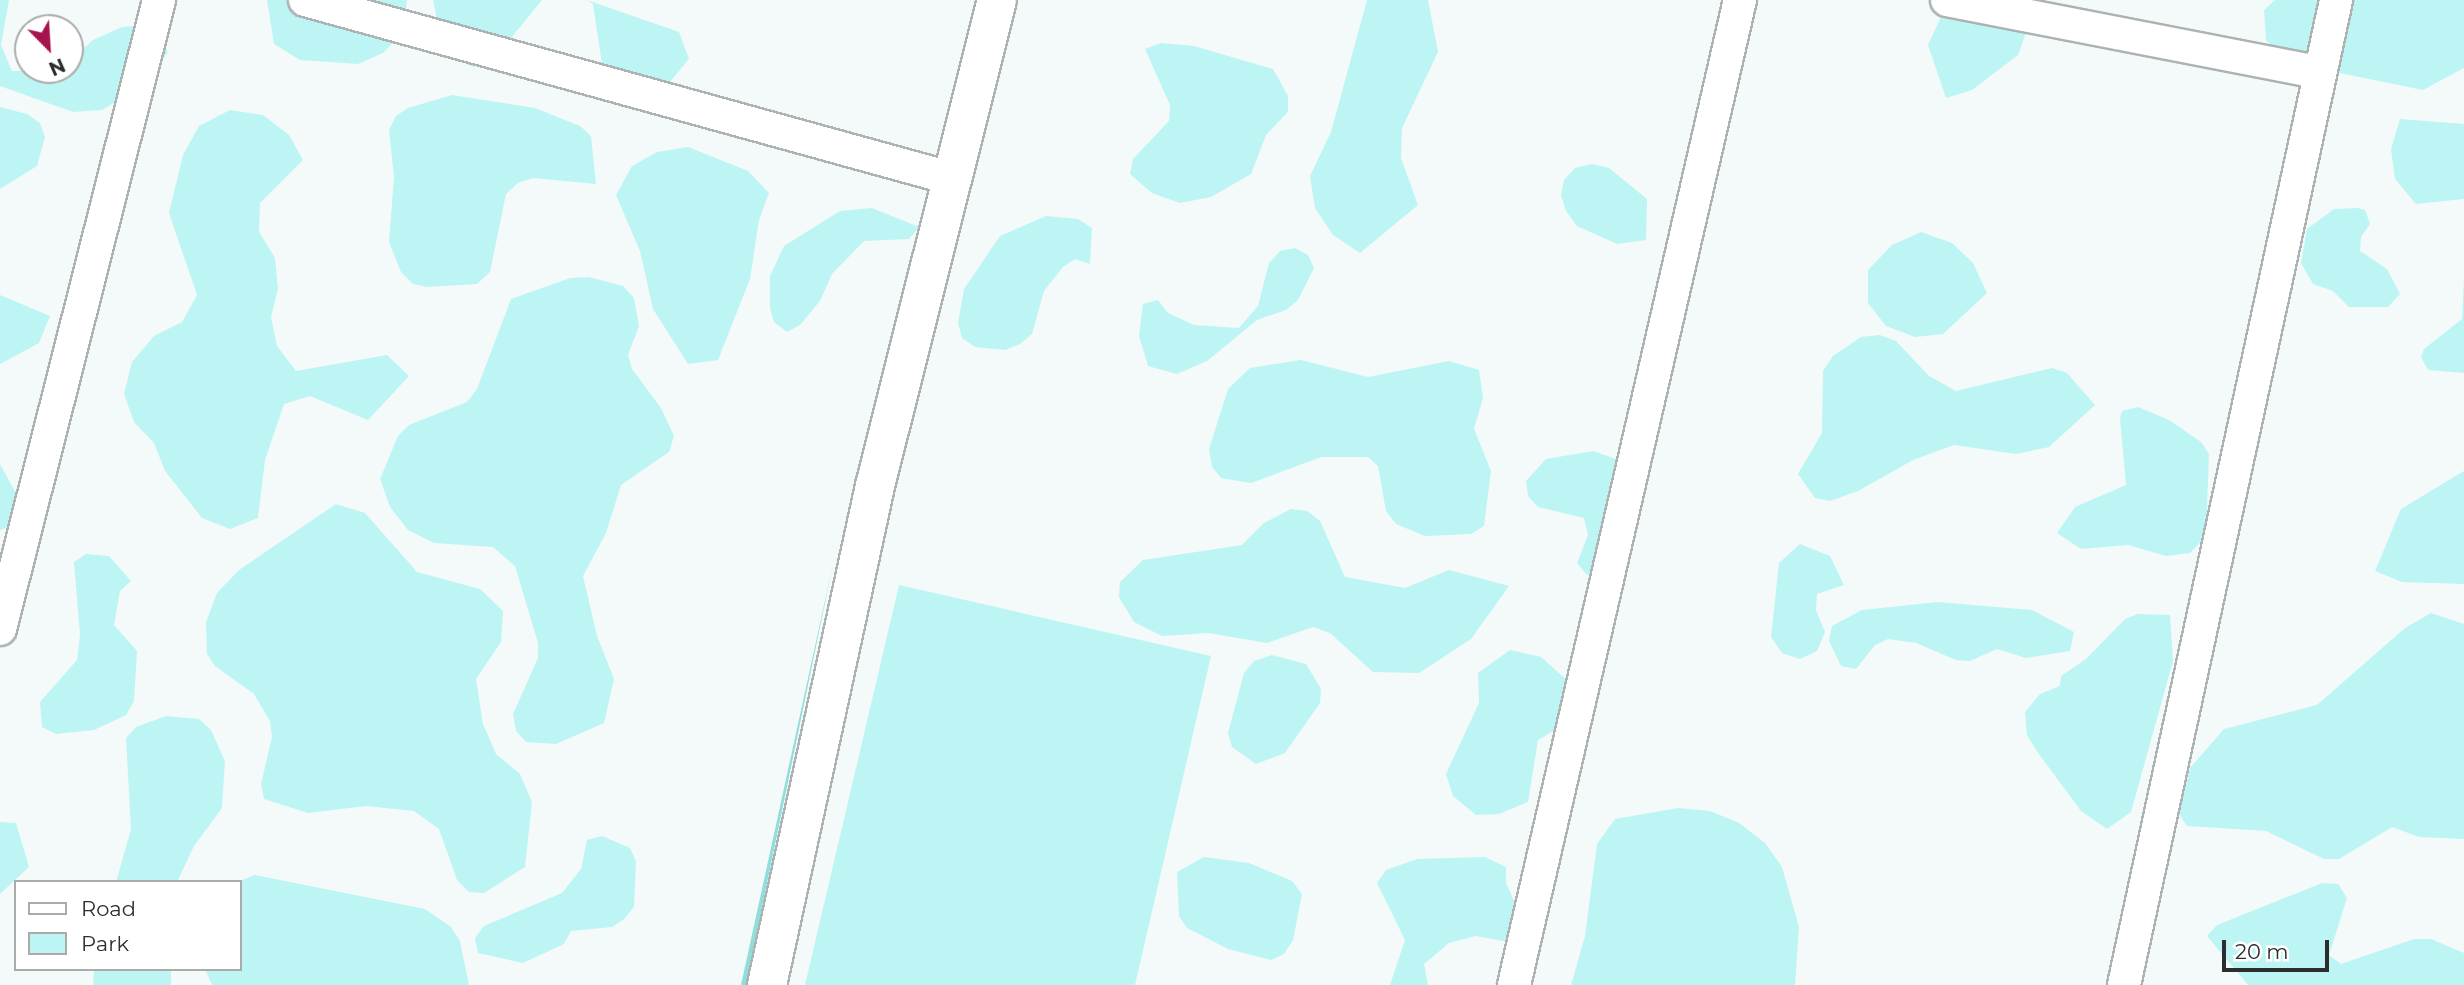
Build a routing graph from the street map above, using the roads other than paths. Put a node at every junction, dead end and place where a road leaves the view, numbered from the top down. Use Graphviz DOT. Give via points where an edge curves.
graph roads {
  1 [pos="159,0"];
  2 [pos="305,0"];
  3 [pos="997,0"];
  4 [pos="1947,0"];
  5 [pos="2336,0"];
  6 [pos="1731,3"];
  7 [pos="2318,72"];
  8 [pos="950,178"];
  9 [pos="0,629"];
  10 [pos="767,985"];
  11 [pos="1514,985"];
  12 [pos="2124,985"];
  1 -- 9 [label="street"];
  2 -- 8 [label="street"];
  3 -- 8 [label="street"];
  4 -- 7 [label="street"];
  5 -- 7 [label="street"];
  6 -- 11 [label="street"];
  7 -- 12 [label="street"];
  8 -- 10 [label="street" via="875,486"];
}
